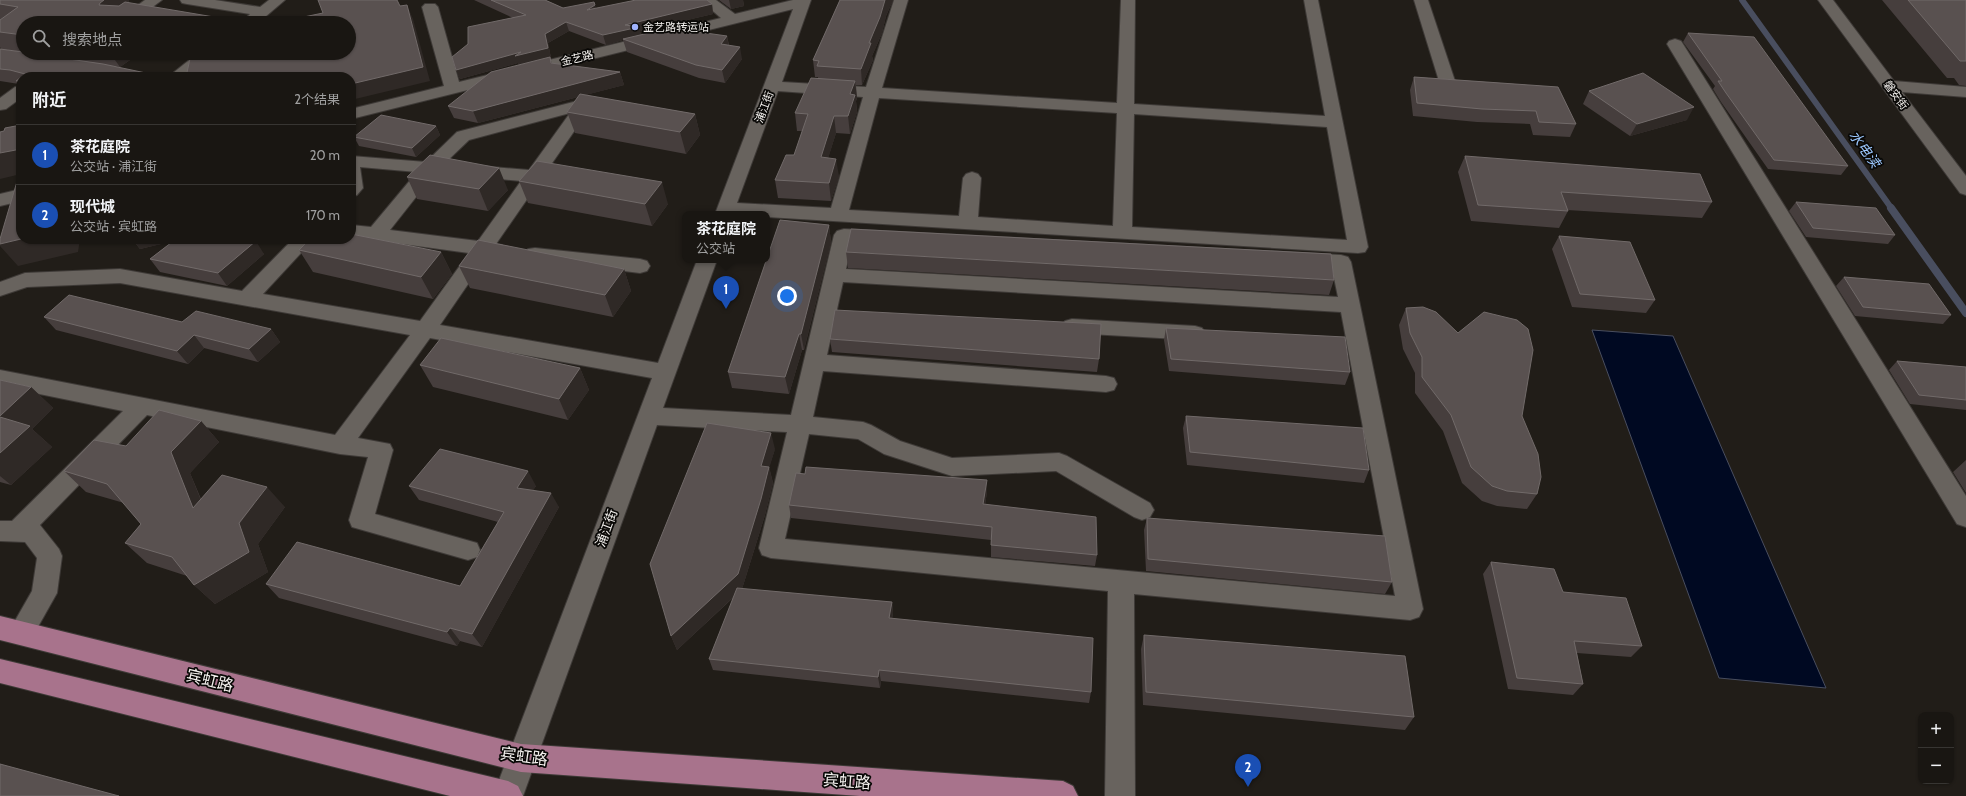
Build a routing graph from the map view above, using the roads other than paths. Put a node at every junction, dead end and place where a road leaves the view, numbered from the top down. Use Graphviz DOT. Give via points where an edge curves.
graph roads {
  1 [pos="155,0"];
  2 [pos="187,0"];
  3 [pos="278,0"];
  4 [pos="706,0"];
  5 [pos="901,0"];
  6 [pos="1128,0"];
  7 [pos="1311,0"];
  8 [pos="1421,0"];
  9 [pos="1825,0"];
  10 [pos="803,1"];
  11 [pos="430,7"];
  12 [pos="263,12"];
  13 [pos="132,16"];
  14 [pos="258,16"];
  15 [pos="733,20"];
  16 [pos="1675,44"];
  17 [pos="199,60"];
  18 [pos="183,72"];
  19 [pos="1446,81"];
  20 [pos="771,86"];
  21 [pos="1890,86"];
  22 [pos="453,89"];
  23 [pos="1966,92"];
  24 [pos="872,93"];
  25 [pos="1125,109"];
  26 [pos="356,113"];
  27 [pos="1334,122"];
  28 [pos="356,161"];
  29 [pos="431,167"];
  30 [pos="534,176"];
  31 [pos="972,178"];
  32 [pos="1966,189"];
  33 [pos="16,196"];
  34 [pos="0,200"];
  35 [pos="725,211"];
  36 [pos="770,213"];
  37 [pos="838,215"];
  38 [pos="968,223"];
  39 [pos="356,233"];
  40 [pos="1122,233"];
  41 [pos="375,235"];
  42 [pos="299,244"];
  43 [pos="483,249"];
  44 [pos="706,263"];
  45 [pos="640,266"];
  46 [pos="834,275"];
  47 [pos="0,289"];
  48 [pos="246,299"];
  49 [pos="1350,305"];
  50 [pos="1056,325"];
  51 [pos="425,330"];
  52 [pos="1215,334"];
  53 [pos="1334,341"];
  54 [pos="1358,342"];
  55 [pos="814,362"];
  56 [pos="665,372"];
  57 [pos="0,378"];
  58 [pos="1106,384"];
  59 [pos="142,406"];
  60 [pos="648,416"];
  61 [pos="800,424"];
  62 [pos="340,444"];
  63 [pos="1142,510"];
  64 [pos="1966,517"];
  65 [pos="8,531"];
  66 [pos="468,550"];
  67 [pos="1121,581"];
  68 [pos="11,630"];
  69 [pos="0,672"];
  70 [pos="521,758"];
  71 [pos="508,796"];
  72 [pos="1063,796"];
  73 [pos="1120,796"];
  1 -- 13 [label="street"];
  2 -- 12 [label="street"];
  3 -- 12 [label="street"];
  4 -- 15 [label="street"];
  5 -- 24 [label="street"];
  6 -- 25 [label="street"];
  7 -- 27 [label="street"];
  8 -- 19 [label="street"];
  9 -- 21 [label="street, 磐安街"];
  10 -- 15 [label="street, 金艺路"];
  10 -- 20 [label="street, 浦江街"];
  11 -- 22 [label="street"];
  12 -- 14 [label="street"];
  15 -- 22 [label="street, 金艺路"];
  16 -- 64 [label="street"];
  17 -- 18 [label="street"];
  20 -- 24 [label="street"];
  20 -- 35 [label="street, 浦江街"];
  21 -- 23 [label="street"];
  21 -- 32 [label="street, 磐安街"];
  22 -- 26 [label="street, 金艺路"];
  24 -- 25 [label="street"];
  24 -- 37 [label="street"];
  25 -- 27 [label="street"];
  25 -- 40 [label="street"];
  27 -- 40 [label="street" via="1358,247"];
  28 -- 29 [label="street"];
  29 -- 30 [label="street"];
  29 -- 30 [label="street" via="463,136 585,104"];
  29 -- 41 [label="street"];
  30 -- 43 [label="street"];
  31 -- 38 [label="street"];
  33 -- 34 [label="street"];
  36 -- 37 [label="street"];
  37 -- 38 [label="street"];
  38 -- 40 [label="street"];
  39 -- 41 [label="street"];
  41 -- 43 [label="street"];
  42 -- 48 [label="street"];
  43 -- 45 [label="street"];
  43 -- 51 [label="street"];
  44 -- 56 [label="street, 浦江街"];
  46 -- 49 [label="street"];
  46 -- 49 [label="street" via="844,235 1334,261 1342,262"];
  46 -- 55 [label="street" via="834,313"];
  47 -- 48 [label="street" via="26,280 120,276"];
  48 -- 51 [label="street"];
  49 -- 54 [label="street"];
  50 -- 52 [label="street"];
  51 -- 56 [label="street"];
  51 -- 62 [label="street"];
  53 -- 54 [label="street"];
  54 -- 67 [label="street" via="1410,609"];
  55 -- 58 [label="street"];
  55 -- 61 [label="street"];
  56 -- 60 [label="street, 浦江街"];
  57 -- 59 [label="street"];
  59 -- 62 [label="street"];
  59 -- 65 [label="street"];
  60 -- 61 [label="street"];
  60 -- 70 [label="street, 浦江街"];
  61 -- 63 [label="street" via="862,431 892,448 952,466 1059,462"];
  61 -- 67 [label="street" via="771,548"];
  62 -- 66 [label="street" via="382,450 361,520"];
  65 -- 68 [label="street" via="31,532 50,556 44,593"];
  67 -- 73 [label="street"];
  68 -- 70 [label="main road, 宾虹路"];
  69 -- 71 [label="main road"];
  70 -- 71 [label="street, 浦江街"];
  70 -- 72 [label="main road, 宾虹路"];
}
